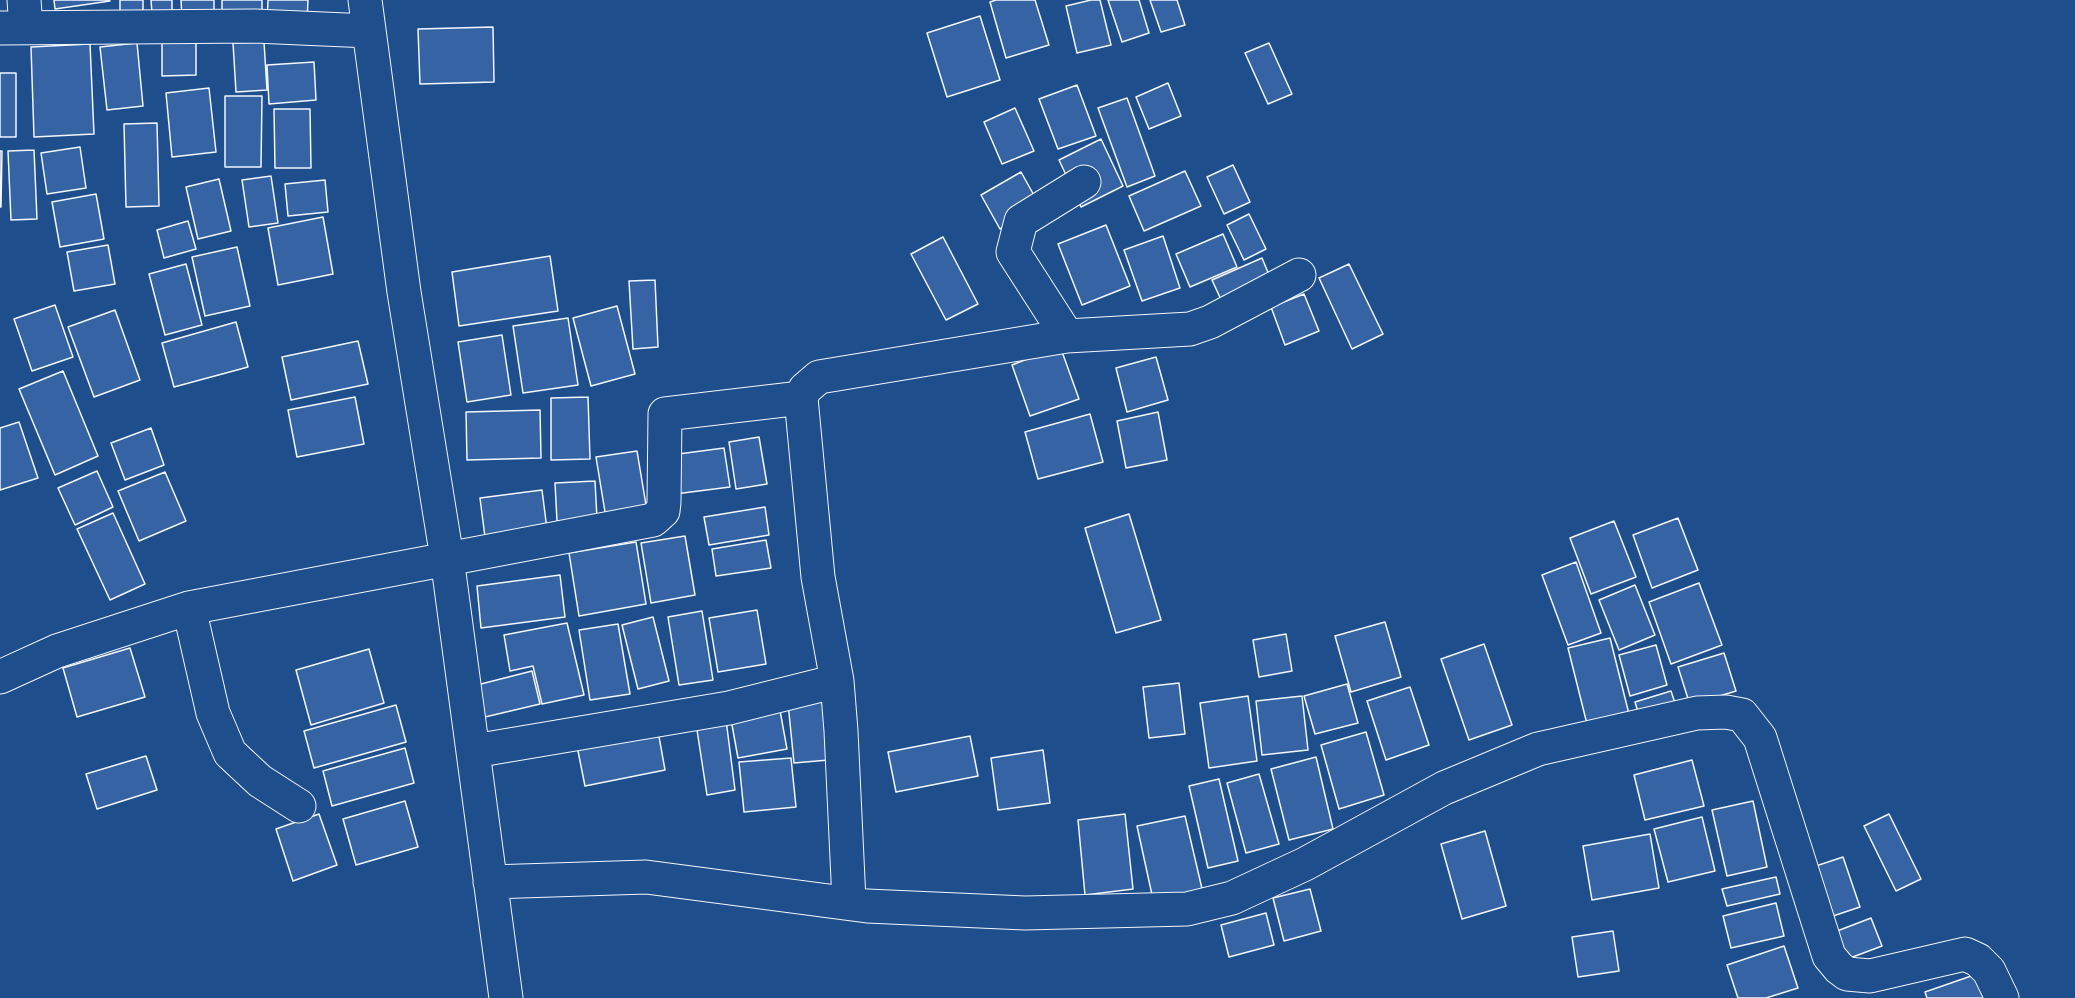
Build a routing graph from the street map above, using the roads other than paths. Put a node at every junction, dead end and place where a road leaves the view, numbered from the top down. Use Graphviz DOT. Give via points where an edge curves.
graph roads {
  1 [pos="367,15"];
  2 [pos="17,19"];
  3 [pos="1084,182"];
  4 [pos="1299,275"];
  5 [pos="1067,336"];
  6 [pos="801,398"];
  7 [pos="447,558"];
  8 [pos="189,609"];
  9 [pos="0,677"];
  10 [pos="837,681"];
  11 [pos="474,751"];
  12 [pos="299,806"];
  13 [pos="490,882"];
  14 [pos="849,902"];
  15 [pos="506,998"];
  16 [pos="2002,998"];
  1 -- 2 [label="street" via="255,26"];
  1 -- 7 [label="street" via="404,292"];
  3 -- 5 [label="street" via="1021,221 1012,252"];
  4 -- 5 [label="street" via="1210,322 1190,328"];
  5 -- 6 [label="street" via="819,377 805,388"];
  6 -- 7 [label="street" via="665,414 663,511 653,520"];
  6 -- 10 [label="street" via="818,577"];
  7 -- 8 [label="street"];
  7 -- 11 [label="street"];
  8 -- 9 [label="street" via="57,651"];
  8 -- 12 [label="street" via="213,713 230,753 260,781"];
  10 -- 11 [label="street" via="729,708"];
  10 -- 14 [label="street"];
  11 -- 13 [label="street"];
  13 -- 14 [label="street" via="646,877"];
  13 -- 15 [label="street"];
  14 -- 16 [label="street" via="1025,913 1187,909 1232,898 1305,864 1444,788 1538,748 1697,713 1726,712 1742,715 1760,738 1829,956 1839,968 1847,974 1870,976 1965,954 1989,971"];
}
